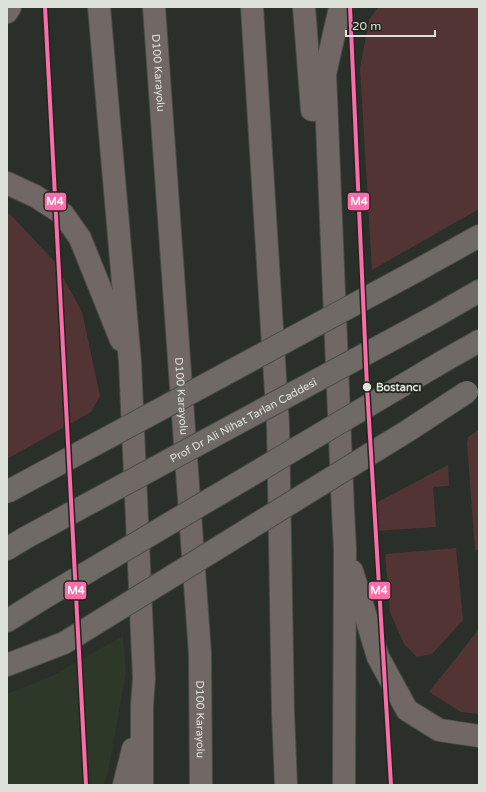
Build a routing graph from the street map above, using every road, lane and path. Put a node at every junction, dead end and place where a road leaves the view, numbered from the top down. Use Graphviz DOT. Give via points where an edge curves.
graph roads {
  1 [pos="10,7"];
  2 [pos="99,7"];
  3 [pos="154,7"];
  4 [pos="252,7"];
  5 [pos="304,7"];
  6 [pos="342,7"];
  7 [pos="7,12"];
  8 [pos="7,184"];
  9 [pos="479,236"];
  10 [pos="334,272"];
  11 [pos="479,291"];
  12 [pos="479,341"];
  13 [pos="130,362"];
  14 [pos="475,390"];
  15 [pos="7,492"];
  16 [pos="16,544"];
  17 [pos="345,549"];
  18 [pos="7,621"];
  19 [pos="7,665"];
  20 [pos="142,706"];
  21 [pos="479,736"];
  22 [pos="124,785"];
  23 [pos="142,785"];
  24 [pos="201,785"];
  25 [pos="286,785"];
  26 [pos="344,785"];
  1 -- 7 [label="highway"];
  2 -- 13 [label="highway"];
  3 -- 24 [label="highway, D100 Karayolu" via="200,654"];
  4 -- 25 [label="highway" via="278,425"];
  5 -- 10 [label="highway" via="312,110"];
  6 -- 10 [label="highway" via="325,74"];
  8 -- 13 [label="highway" via="35,196 63,214 80,238"];
  9 -- 15 [label="main road, bridge"];
  10 -- 17 [label="highway"];
  11 -- 16 [label="main road, Prof Dr Ali Nihat Tarlan Caddesi, bridge"];
  12 -- 18 [label="main road, bridge"];
  13 -- 20 [label="highway" via="144,678"];
  14 -- 19 [label="main road, bridge" via="64,643"];
  17 -- 21 [label="highway" via="378,657 407,710 439,730"];
  17 -- 26 [label="highway"];
  20 -- 22 [label="highway"];
  20 -- 23 [label="highway"];
}
